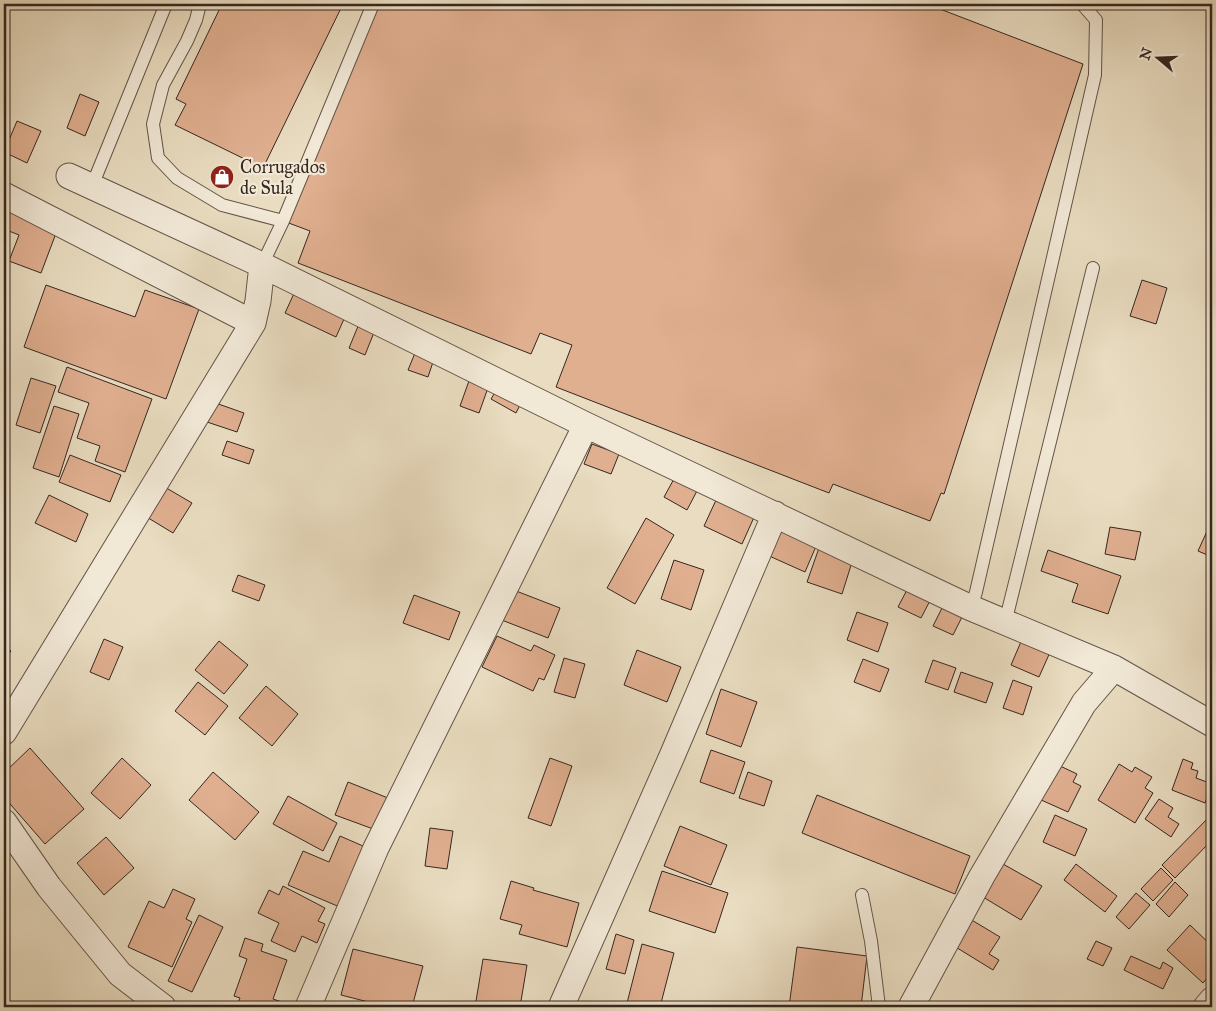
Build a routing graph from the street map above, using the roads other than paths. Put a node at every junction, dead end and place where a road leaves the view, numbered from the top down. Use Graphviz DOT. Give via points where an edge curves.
graph roads {
  1 [pos="166,4"];
  2 [pos="200,4"];
  3 [pos="373,4"];
  4 [pos="1082,4"];
  5 [pos="69,176"];
  6 [pos="92,186"];
  7 [pos="4,195"];
  8 [pos="283,221"];
  9 [pos="262,265"];
  10 [pos="1093,268"];
  11 [pos="252,323"];
  12 [pos="586,425"];
  13 [pos="775,514"];
  14 [pos="970,608"];
  15 [pos="1005,623"];
  16 [pos="1114,668"];
  17 [pos="1212,724"];
  18 [pos="4,732"];
  19 [pos="4,822"];
  20 [pos="862,895"];
  21 [pos="1212,1000"];
  22 [pos="162,1007"];
  23 [pos="308,1007"];
  24 [pos="561,1007"];
  25 [pos="880,1007"];
  26 [pos="910,1007"];
  27 [pos="1206,1007"];
  1 -- 6 [label="lane"];
  2 -- 8 [label="lane" via="187,41 163,85 153,124 158,158 177,178 222,205"];
  3 -- 8 [label="lane"];
  4 -- 14 [label="lane" via="1096,20 1095,75"];
  5 -- 6 [label="street"];
  6 -- 9 [label="street"];
  7 -- 11 [label="street"];
  8 -- 9 [label="lane"];
  9 -- 11 [label="street"];
  9 -- 12 [label="street"];
  10 -- 15 [label="lane"];
  11 -- 18 [label="street"];
  12 -- 13 [label="street"];
  12 -- 23 [label="street" via="376,848"];
  13 -- 14 [label="street"];
  13 -- 24 [label="street"];
  14 -- 15 [label="street"];
  15 -- 16 [label="street"];
  16 -- 17 [label="street"];
  16 -- 26 [label="street" via="1084,703 982,876"];
  19 -- 22 [label="street" via="49,887 120,974"];
  20 -- 25 [label="lane"];
  21 -- 27 [label="street"];
}
